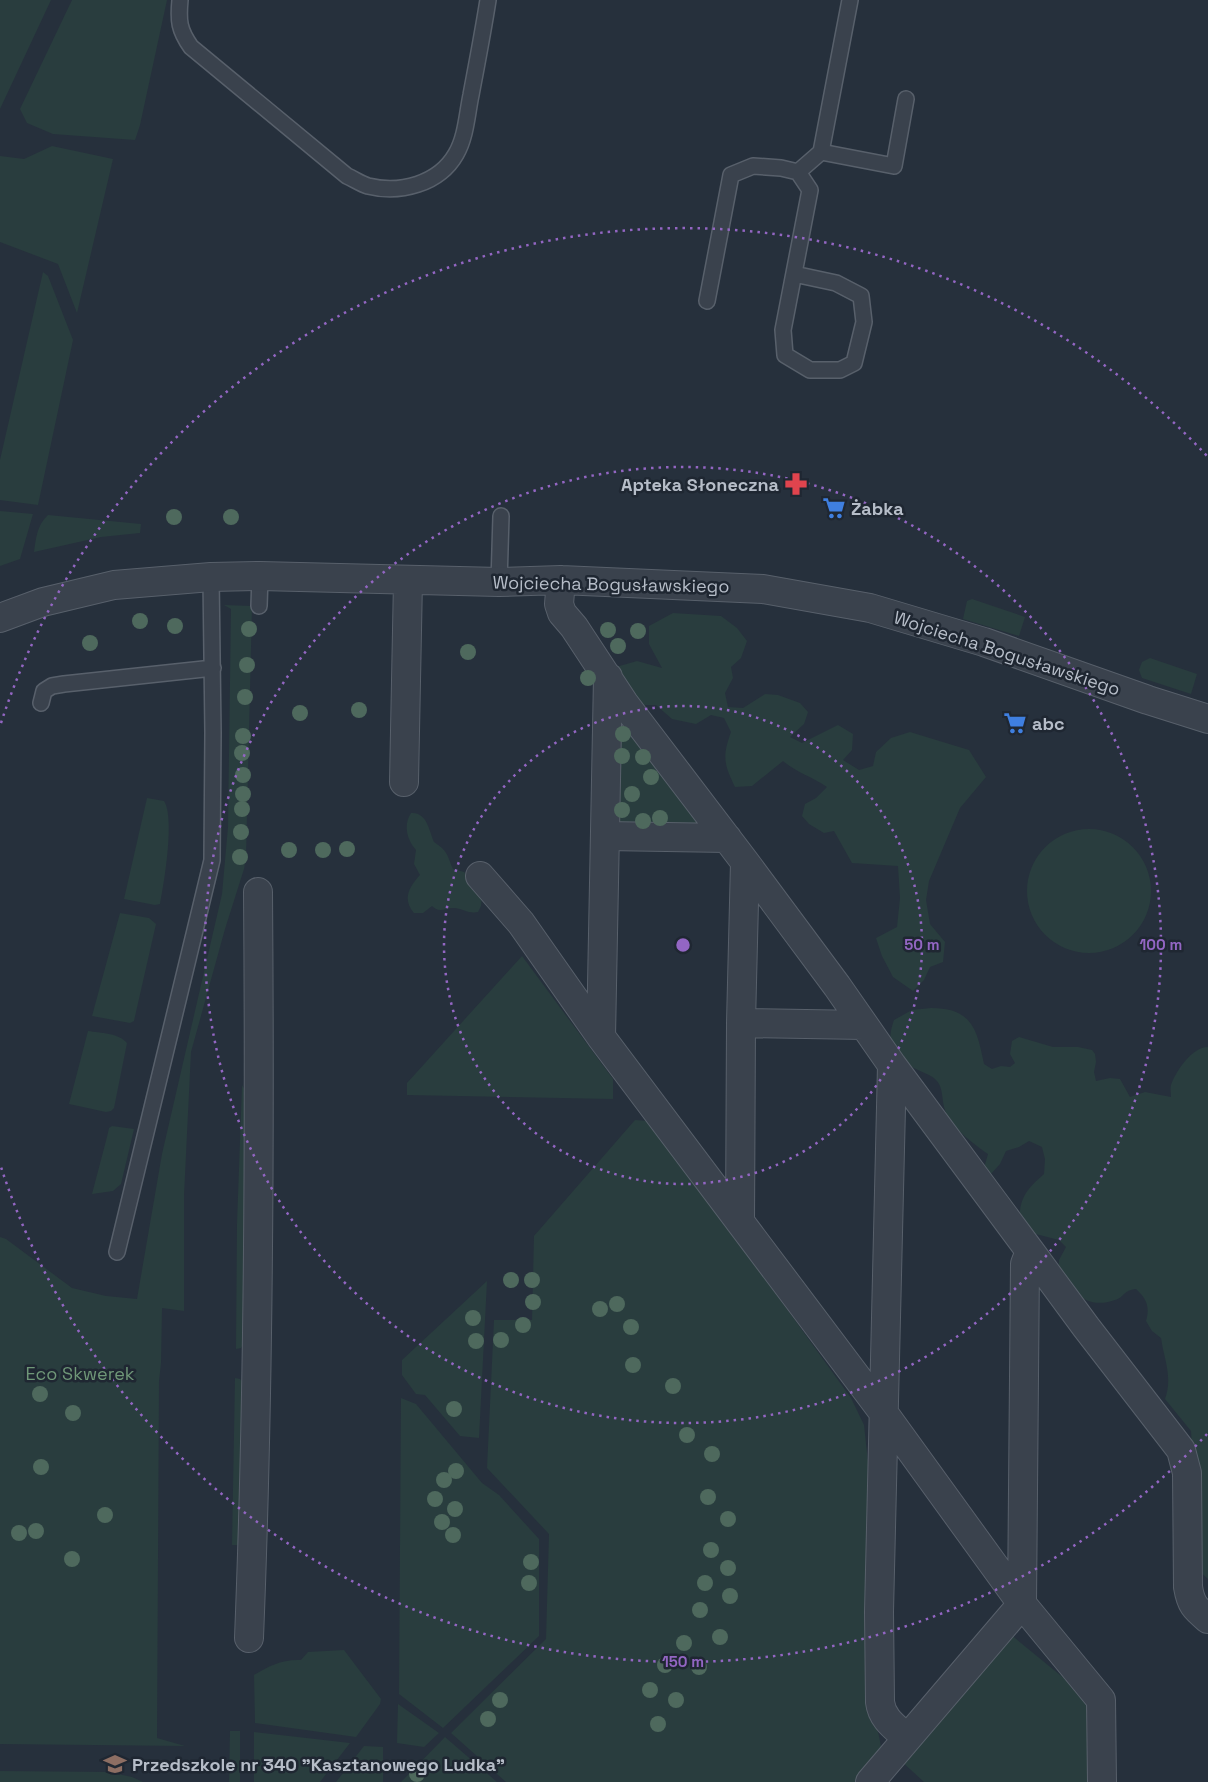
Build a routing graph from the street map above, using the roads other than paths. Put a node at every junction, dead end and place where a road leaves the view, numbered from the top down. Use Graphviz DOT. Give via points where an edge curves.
graph roads {
  1 [pos="180,0"];
  2 [pos="488,0"];
  3 [pos="850,0"];
  4 [pos="906,99"];
  5 [pos="821,152"];
  6 [pos="798,172"];
  7 [pos="794,274"];
  8 [pos="707,301"];
  9 [pos="501,516"];
  10 [pos="260,576"];
  11 [pos="212,577"];
  12 [pos="408,580"];
  13 [pos="561,580"];
  14 [pos="499,582"];
  15 [pos="259,606"];
  16 [pos="0,618"];
  17 [pos="213,668"];
  18 [pos="608,677"];
  19 [pos="41,703"];
  20 [pos="1208,719"];
  21 [pos="404,782"];
  22 [pos="606,836"];
  23 [pos="727,838"];
  24 [pos="745,862"];
  25 [pos="480,876"];
  26 [pos="258,892"];
  27 [pos="741,1023"];
  28 [pos="864,1025"];
  29 [pos="601,1036"];
  30 [pos="892,1065"];
  31 [pos="740,1222"];
  32 [pos="1030,1251"];
  33 [pos="117,1252"];
  34 [pos="883,1412"];
  35 [pos="1022,1604"];
  36 [pos="1208,1619"];
  37 [pos="249,1638"];
  38 [pos="907,1738"];
  39 [pos="870,1782"];
  40 [pos="1102,1782"];
  1 -- 2 [label="lane" via="178,18 182,35 191,47 347,176 366,186 403,188 433,177 456,154 464,132"];
  3 -- 5 [label="lane"];
  4 -- 5 [label="lane" via="894,166"];
  5 -- 6 [label="lane"];
  6 -- 7 [label="lane" via="810,190"];
  6 -- 8 [label="lane" via="753,166 730,174"];
  7 -- 7 [label="lane" via="836,283 861,296 864,322 854,363 840,370 810,370 785,355 783,330"];
  9 -- 14 [label="lane"];
  10 -- 11 [label="street, Wojciecha Bogusławskiego"];
  10 -- 12 [label="street, Wojciecha Bogusławskiego"];
  10 -- 15 [label="lane"];
  11 -- 16 [label="street, Wojciecha Bogusławskiego" via="114,586 42,602"];
  11 -- 17 [label="lane"];
  12 -- 14 [label="street, Wojciecha Bogusławskiego"];
  12 -- 21 [label="street"];
  13 -- 14 [label="street, Wojciecha Bogusławskiego"];
  13 -- 18 [label="street" via="559,604 562,613"];
  13 -- 20 [label="street, Wojciecha Bogusławskiego" via="763,589 870,608 984,642"];
  17 -- 19 [label="lane" via="52,686 44,691"];
  17 -- 33 [label="lane" via="212,860"];
  18 -- 22 [label="street"];
  18 -- 23 [label="street" via="624,703"];
  22 -- 23 [label="street"];
  22 -- 29 [label="street"];
  23 -- 24 [label="street"];
  24 -- 27 [label="street"];
  24 -- 28 [label="street"];
  25 -- 29 [label="street" via="521,923"];
  26 -- 37 [label="street" via="260,1104"];
  27 -- 28 [label="street"];
  27 -- 31 [label="street"];
  28 -- 30 [label="street"];
  29 -- 31 [label="street"];
  30 -- 32 [label="street"];
  30 -- 34 [label="street"];
  31 -- 34 [label="street"];
  32 -- 35 [label="street" via="1025,1264"];
  32 -- 36 [label="street" via="1181,1450 1187,1473 1190,1600"];
  34 -- 35 [label="street"];
  34 -- 38 [label="street" via="880,1702 886,1719"];
  35 -- 38 [label="street"];
  35 -- 40 [label="street" via="1101,1700"];
  38 -- 39 [label="street"];
}
